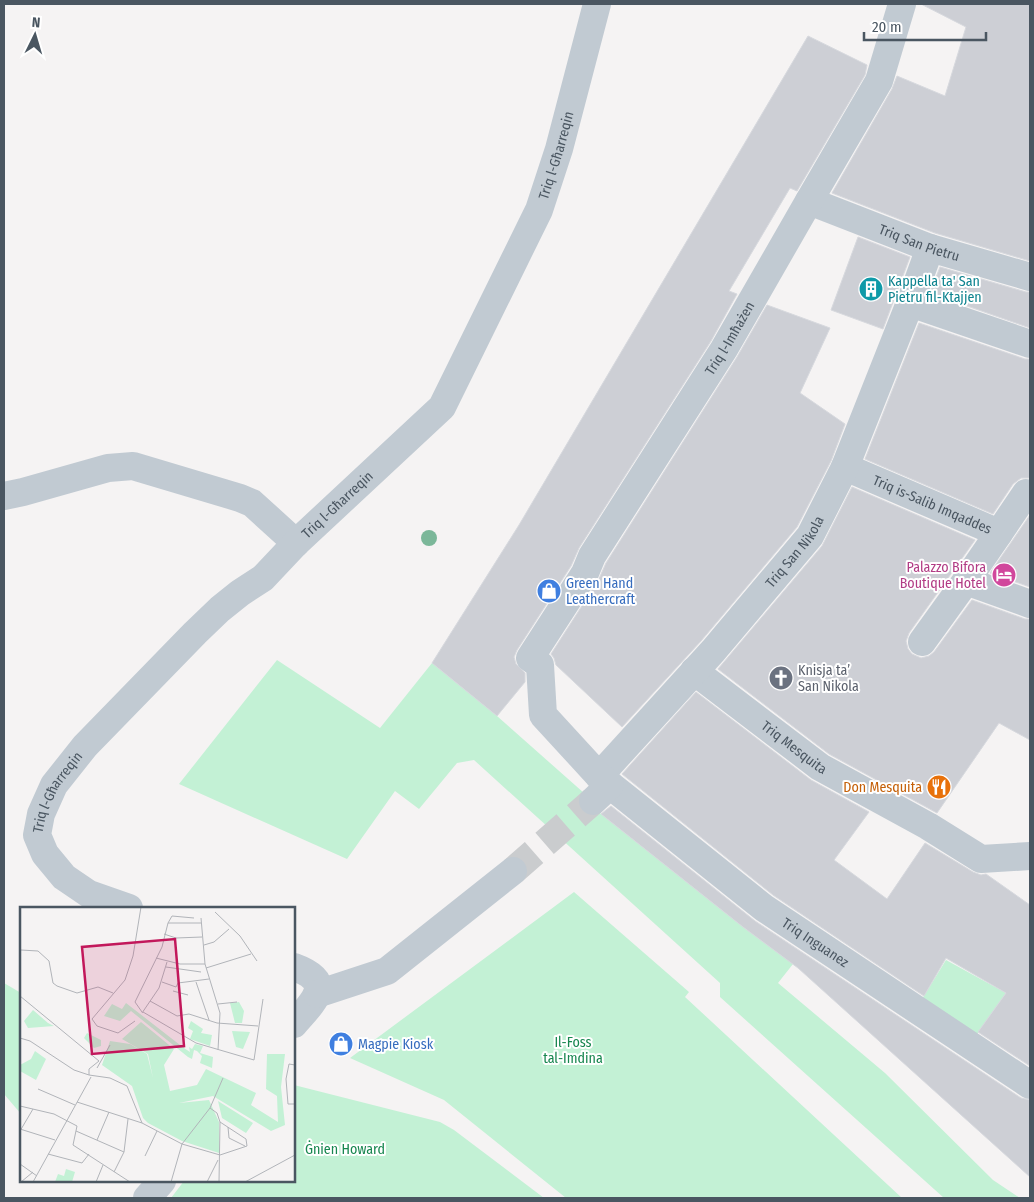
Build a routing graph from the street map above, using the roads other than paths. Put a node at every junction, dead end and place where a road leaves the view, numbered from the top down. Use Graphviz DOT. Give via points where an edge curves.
graph roads {
  1 [pos="597,4"];
  2 [pos="902,4"];
  3 [pos="809,201"];
  4 [pos="930,248"];
  5 [pos="1030,277"];
  6 [pos="910,303"];
  7 [pos="1030,344"];
  8 [pos="845,467"];
  9 [pos="1030,494"];
  10 [pos="4,496"];
  11 [pos="999,533"];
  12 [pos="296,543"];
  13 [pos="966,581"];
  14 [pos="1030,604"];
  15 [pos="922,642"];
  16 [pos="530,658"];
  17 [pos="694,671"];
  18 [pos="601,787"];
  19 [pos="1030,856"];
  20 [pos="513,871"];
  21 [pos="126,907"];
  22 [pos="295,967"];
  23 [pos="317,994"];
  24 [pos="295,1023"];
  25 [pos="1030,1085"];
  26 [pos="161,1182"];
  27 [pos="147,1198"];
  1 -- 12 [label="street, Triq l-Għarreqin" via="539,210 442,407"];
  2 -- 3 [label="street, Triq l-Imħażen" via="879,81"];
  3 -- 4 [label="street, Triq San Pietru"];
  3 -- 16 [label="street, Triq l-Imħażen" via="724,349"];
  4 -- 5 [label="street, Triq San Pietru"];
  4 -- 6 [label="street, Triq San Nikola"];
  6 -- 7 [label="street"];
  6 -- 8 [label="street, Triq San Nikola"];
  8 -- 11 [label="street, Triq is-Salib Imqaddes"];
  8 -- 17 [label="street, Triq San Nikola" via="810,536"];
  9 -- 11 [label="street, Triq is-Salib Imqaddes" via="1026,493"];
  10 -- 12 [label="street" via="108,468 133,466 252,503"];
  11 -- 13 [label="street"];
  12 -- 21 [label="street, Triq l-Għarreqin" via="263,578 220,609 195,633 85,746 54,785 41,814 38,834 45,854 64,877 89,894"];
  13 -- 14 [label="street"];
  13 -- 15 [label="street"];
  16 -- 18 [label="street, Triq Inguanez" via="540,665 543,715"];
  17 -- 18 [label="street, Triq San Nikola"];
  17 -- 19 [label="street, Triq Mesquita" via="820,767 981,859"];
  18 -- 25 [label="street, Triq Inguanez" via="764,908"];
  20 -- 23 [label="street" via="387,971"];
  22 -- 23 [label="street" via="313,976 318,985"];
  23 -- 24 [label="street"];
  26 -- 27 [label="street"];
}
